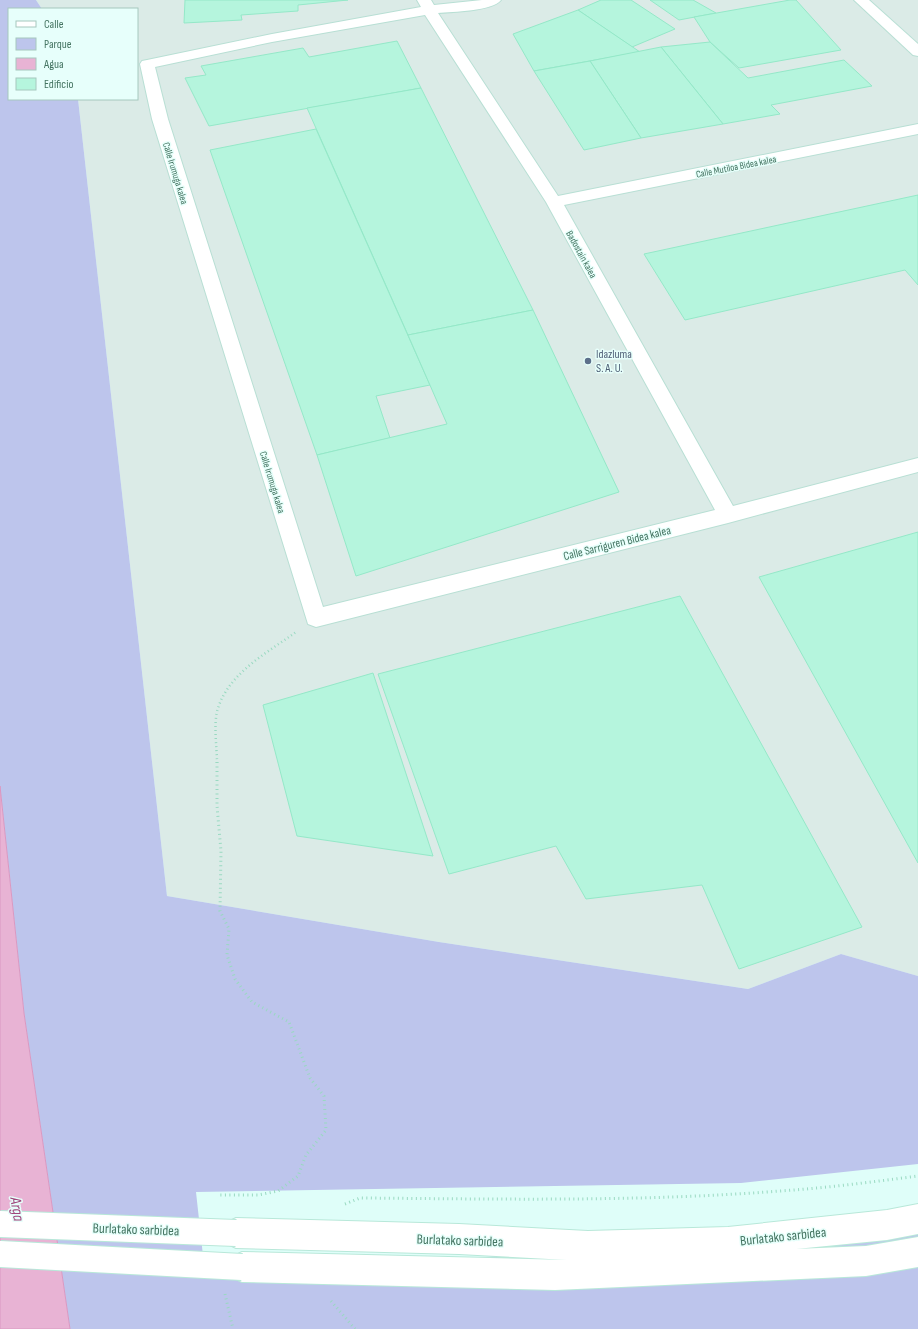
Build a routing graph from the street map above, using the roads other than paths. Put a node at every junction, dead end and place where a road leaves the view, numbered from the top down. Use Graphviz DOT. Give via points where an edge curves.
graph roads {
  1 [pos="494,0"];
  2 [pos="860,0"];
  3 [pos="427,5"];
  4 [pos="918,52"];
  5 [pos="918,129"];
  6 [pos="554,202"];
  7 [pos="918,465"];
  8 [pos="728,515"];
  9 [pos="316,618"];
  10 [pos="918,1219"];
  11 [pos="0,1224"];
  12 [pos="918,1252"];
  13 [pos="0,1254"];
  1 -- 3 [label="street, Calle Irumuga kalea" via="484,4"];
  2 -- 4 [label="street"];
  3 -- 6 [label="street, Badostain kalea"];
  3 -- 9 [label="street, Calle Irumuga kalea" via="147,64 160,119"];
  5 -- 6 [label="street, Calle Mutiloa Bidea kalea"];
  6 -- 8 [label="street, Badostain kalea"];
  7 -- 8 [label="street, Calle Sarriguren Bidea kalea"];
  8 -- 9 [label="street, Calle Sarriguren Bidea kalea"];
  10 -- 11 [label="street, Burlatako sarbidea, bridge" via="887,1225 728,1242 588,1246 459,1239"];
  12 -- 13 [label="street, Burlatako sarbidea, bridge" via="866,1261 555,1275 242,1267"];
}
